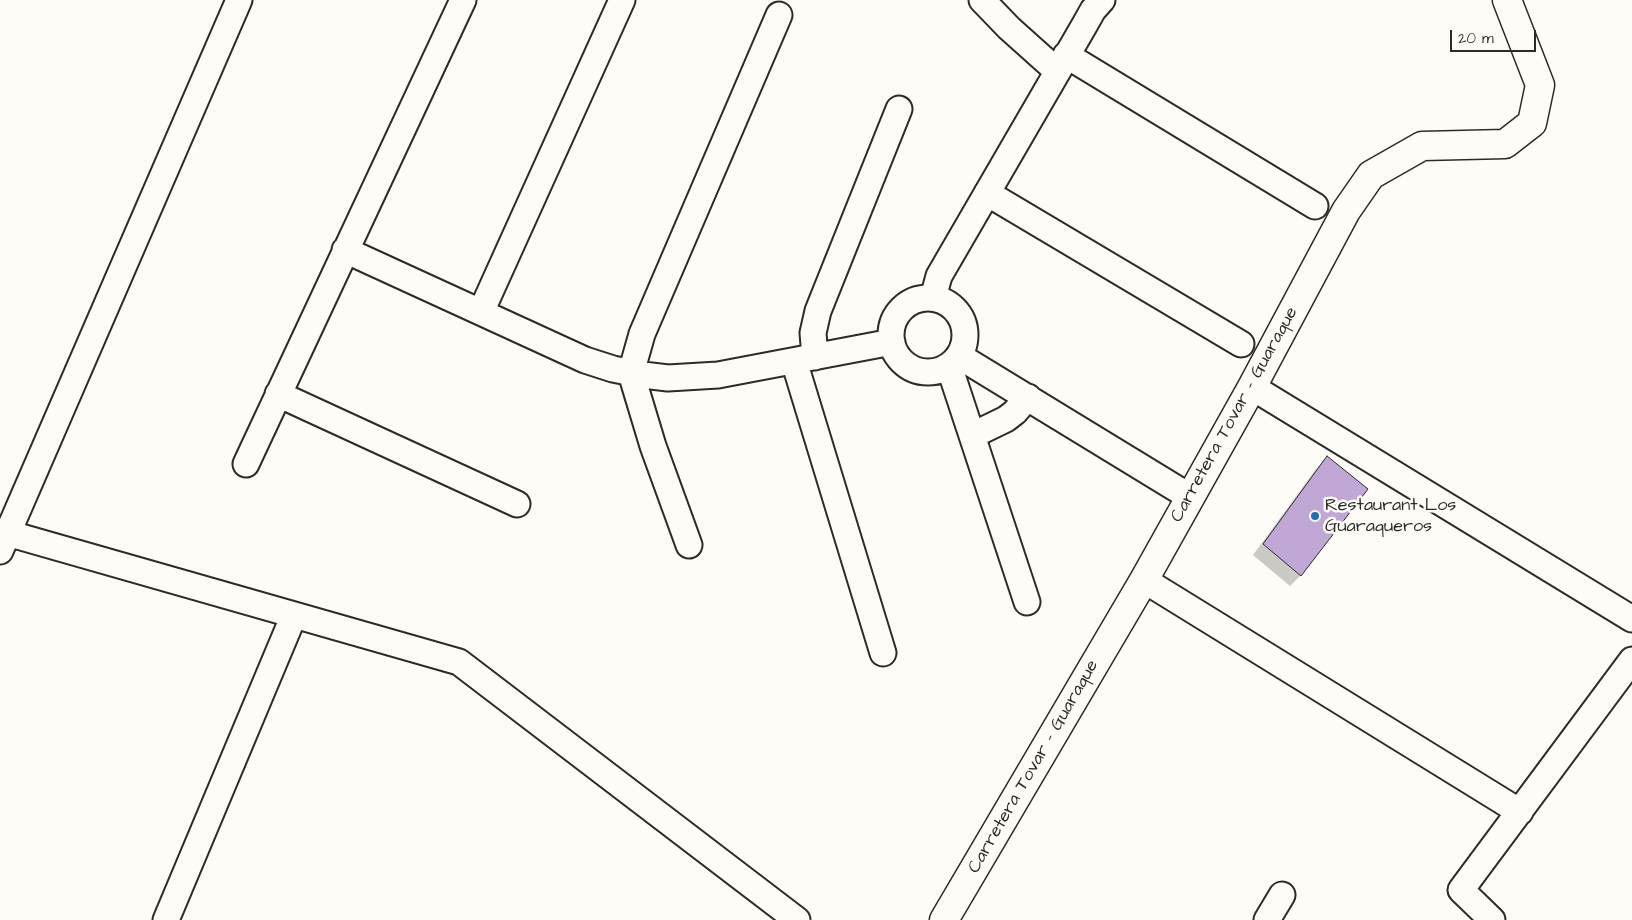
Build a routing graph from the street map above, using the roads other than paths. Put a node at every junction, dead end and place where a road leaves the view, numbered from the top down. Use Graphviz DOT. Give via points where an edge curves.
graph roads {
  1 [pos="239,0"];
  2 [pos="463,0"];
  3 [pos="622,0"];
  4 [pos="982,0"];
  5 [pos="1102,0"];
  6 [pos="1507,0"];
  7 [pos="779,15"];
  8 [pos="1062,63"];
  9 [pos="899,109"];
  10 [pos="987,193"];
  11 [pos="1315,206"];
  12 [pos="345,250"];
  13 [pos="933,298"];
  14 [pos="481,312"];
  15 [pos="892,342"];
  16 [pos="1242,344"];
  17 [pos="804,359"];
  18 [pos="954,361"];
  19 [pos="632,373"];
  20 [pos="1252,387"];
  21 [pos="278,394"];
  22 [pos="1028,398"];
  23 [pos="973,435"];
  24 [pos="246,464"];
  25 [pos="1190,497"];
  26 [pos="517,504"];
  27 [pos="2,539"];
  28 [pos="689,545"];
  29 [pos="1144,580"];
  30 [pos="1027,602"];
  31 [pos="294,615"];
  32 [pos="1632,619"];
  33 [pos="883,653"];
  34 [pos="1632,660"];
  35 [pos="1520,812"];
  36 [pos="1282,895"];
  37 [pos="953,917"];
  38 [pos="166,920"];
  39 [pos="796,920"];
  40 [pos="1267,920"];
  41 [pos="1492,920"];
  1 -- 27 [label="street"];
  2 -- 12 [label="street"];
  3 -- 14 [label="street"];
  4 -- 8 [label="street" via="1009,28"];
  5 -- 8 [label="street"];
  6 -- 20 [label="street, Carretera Tovar - Guaraque" via="1540,85 1532,123 1505,144 1422,146 1371,175 1346,211"];
  7 -- 19 [label="street" via="642,334"];
  8 -- 10 [label="street"];
  8 -- 11 [label="street"];
  9 -- 17 [label="street" via="818,311"];
  10 -- 13 [label="street" via="939,276"];
  10 -- 16 [label="street"];
  12 -- 14 [label="street"];
  12 -- 21 [label="street"];
  13 -- 15 [label="street" via="920,298 897,314"];
  13 -- 18 [label="street" via="949,304 959,314 965,328 965,342"];
  14 -- 19 [label="street" via="585,360"];
  15 -- 17 [label="street"];
  15 -- 18 [label="street" via="897,356 921,372 936,372"];
  17 -- 19 [label="street" via="693,378"];
  17 -- 33 [label="street"];
  18 -- 22 [label="street"];
  18 -- 23 [label="street"];
  19 -- 28 [label="street" via="653,446"];
  20 -- 25 [label="street, Carretera Tovar - Guaraque"];
  20 -- 32 [label="street"];
  21 -- 24 [label="street"];
  21 -- 26 [label="street"];
  22 -- 23 [label="street" via="1015,412"];
  22 -- 25 [label="street"];
  23 -- 30 [label="street"];
  25 -- 29 [label="street, Carretera Tovar - Guaraque"];
  27 -- 31 [label="street"];
  29 -- 35 [label="street"];
  29 -- 37 [label="street, Carretera Tovar - Guaraque"];
  31 -- 38 [label="street"];
  31 -- 39 [label="street" via="459,662"];
  34 -- 35 [label="street"];
  35 -- 41 [label="street" via="1461,890"];
  36 -- 40 [label="street"];
}
